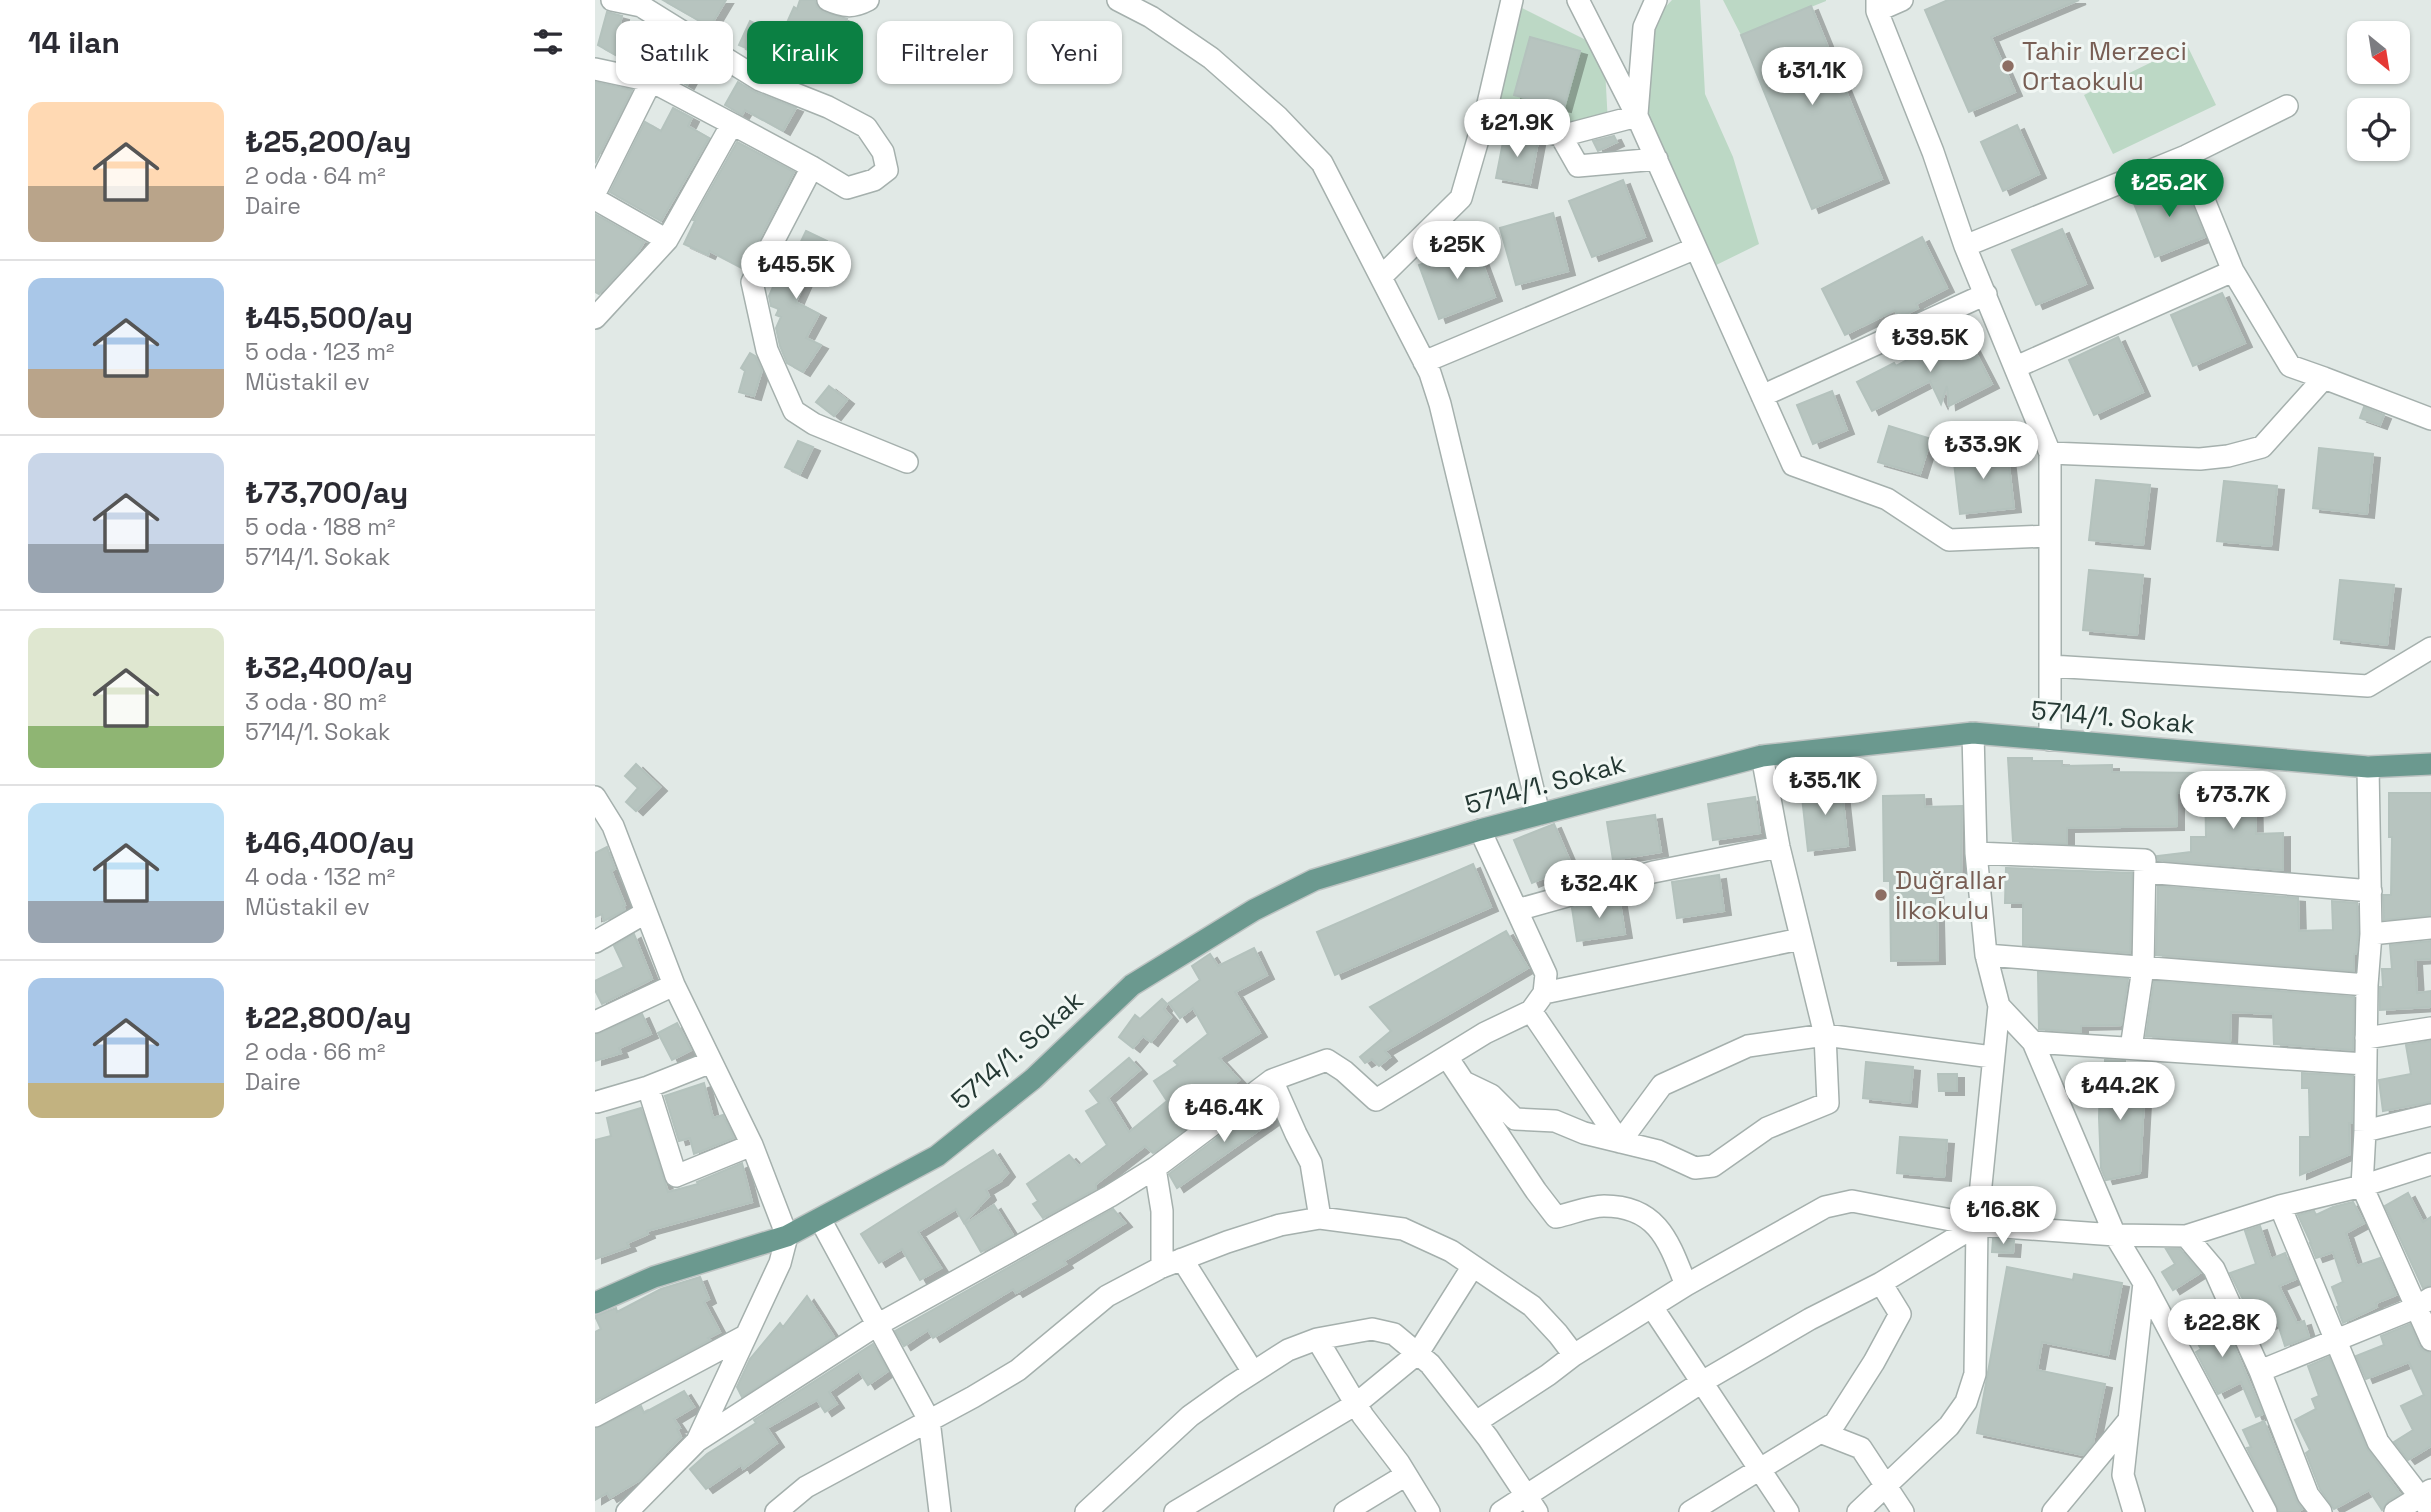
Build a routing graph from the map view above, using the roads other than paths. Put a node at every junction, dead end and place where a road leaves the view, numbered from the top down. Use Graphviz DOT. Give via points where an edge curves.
graph roads {
  1 [pos="612,0"];
  2 [pos="828,0"];
  3 [pos="868,0"];
  4 [pos="1118,0"];
  5 [pos="1513,0"];
  6 [pos="1578,0"];
  7 [pos="1655,0"];
  8 [pos="1902,0"];
  9 [pos="1877,5"];
  10 [pos="595,69"];
  11 [pos="616,73"];
  12 [pos="650,84"];
  13 [pos="659,84"];
  14 [pos="2287,106"];
  15 [pos="1486,112"];
  16 [pos="1637,116"];
  17 [pos="732,124"];
  18 [pos="1561,136"];
  19 [pos="2186,156"];
  20 [pos="1657,159"];
  21 [pos="812,166"];
  22 [pos="595,193"];
  23 [pos="595,199"];
  24 [pos="667,240"];
  25 [pos="1965,246"];
  26 [pos="1696,248"];
  27 [pos="2233,271"];
  28 [pos="1381,277"];
  29 [pos="1986,294"];
  30 [pos="597,313"];
  31 [pos="1424,362"];
  32 [pos="2016,367"];
  33 [pos="2324,378"];
  34 [pos="1762,396"];
  35 [pos="2431,419"];
  36 [pos="2050,453"];
  37 [pos="907,462"];
  38 [pos="2049,536"];
  39 [pos="2431,648"];
  40 [pos="2051,666"];
  41 [pos="1973,733"];
  42 [pos="2050,740"];
  43 [pos="1762,756"];
  44 [pos="2431,764"];
  45 [pos="2368,767"];
  46 [pos="595,797"];
  47 [pos="1539,814"];
  48 [pos="1480,830"];
  49 [pos="1779,848"];
  50 [pos="1976,853"];
  51 [pos="2145,872"];
  52 [pos="2371,891"];
  53 [pos="1517,910"];
  54 [pos="645,913"];
  55 [pos="2431,928"];
  56 [pos="2371,934"];
  57 [pos="1801,939"];
  58 [pos="595,942"];
  59 [pos="1986,955"];
  60 [pos="2143,968"];
  61 [pos="674,985"];
  62 [pos="2367,985"];
  63 [pos="1544,993"];
  64 [pos="1999,1006"];
  65 [pos="1531,1011"];
  66 [pos="595,1022"];
  67 [pos="2431,1028"];
  68 [pos="1825,1035"];
  69 [pos="2366,1038"];
  70 [pos="2033,1042"];
  71 [pos="2131,1048"];
  72 [pos="1447,1057"];
  73 [pos="1993,1057"];
  74 [pos="711,1062"];
  75 [pos="2365,1064"];
  76 [pos="1272,1080"];
  77 [pos="1466,1083"];
  78 [pos="648,1087"];
  79 [pos="596,1101"];
  80 [pos="2431,1115"];
  81 [pos="2365,1130"];
  82 [pos="1620,1142"];
  83 [pos="752,1145"];
  84 [pos="2431,1164"];
  85 [pos="1155,1168"];
  86 [pos="2362,1186"];
  87 [pos="2280,1206"];
  88 [pos="1320,1218"];
  89 [pos="820,1219"];
  90 [pos="1977,1225"];
  91 [pos="2115,1235"];
  92 [pos="787,1236"];
  93 [pos="2186,1236"];
  94 [pos="1182,1259"];
  95 [pos="1473,1266"];
  96 [pos="1162,1267"];
  97 [pos="1881,1283"];
  98 [pos="2144,1283"];
  99 [pos="1686,1285"];
  100 [pos="595,1303"];
  101 [pos="2423,1303"];
  102 [pos="1652,1307"];
  103 [pos="877,1325"];
  104 [pos="745,1336"];
  105 [pos="1317,1339"];
  106 [pos="2431,1340"];
  107 [pos="2335,1342"];
  108 [pos="1417,1353"];
  109 [pos="1574,1355"];
  110 [pos="2260,1371"];
  111 [pos="1253,1372"];
  112 [pos="1702,1382"];
  113 [pos="1356,1404"];
  114 [pos="595,1416"];
  115 [pos="929,1420"];
  116 [pos="2129,1420"];
  117 [pos="1476,1422"];
  118 [pos="1820,1432"];
  119 [pos="697,1441"];
  120 [pos="1760,1470"];
  121 [pos="1406,1475"];
  122 [pos="1885,1485"];
  123 [pos="2428,1499"];
  124 [pos="1531,1505"];
  125 [pos="627,1512"];
  126 [pos="776,1512"];
  127 [pos="940,1512"];
  128 [pos="1086,1512"];
  129 [pos="1175,1512"];
  130 [pos="1345,1512"];
  131 [pos="1429,1512"];
  132 [pos="1501,1512"];
  133 [pos="1689,1512"];
  134 [pos="1788,1512"];
  135 [pos="1858,1512"];
  136 [pos="1903,1512"];
  137 [pos="2053,1512"];
  138 [pos="2134,1512"];
  139 [pos="2266,1512"];
  140 [pos="2321,1512"];
  141 [pos="2395,1512"];
  1 -- 21 [label="street" via="641,6 759,80 866,127 883,152 887,170 874,180 847,188"];
  2 -- 3 [label="street" via="854,7"];
  4 -- 28 [label="street" via="1211,58 1322,163"];
  5 -- 15 [label="street"];
  6 -- 16 [label="street"];
  7 -- 16 [label="street" via="1644,27"];
  8 -- 9 [label="street"];
  9 -- 25 [label="street"];
  10 -- 11 [label="street"];
  12 -- 22 [label="street"];
  13 -- 17 [label="street"];
  14 -- 19 [label="street"];
  15 -- 18 [label="street"];
  15 -- 28 [label="street" via="1461,198"];
  16 -- 18 [label="street"];
  16 -- 20 [label="street"];
  17 -- 21 [label="street"];
  17 -- 24 [label="street"];
  18 -- 20 [label="street" via="1578,166"];
  19 -- 25 [label="street"];
  19 -- 27 [label="street"];
  20 -- 26 [label="street"];
  21 -- 37 [label="street" via="752,282 767,350 794,411 814,424"];
  23 -- 24 [label="street"];
  24 -- 30 [label="street"];
  25 -- 29 [label="street"];
  26 -- 31 [label="street"];
  26 -- 34 [label="street"];
  27 -- 32 [label="street"];
  27 -- 33 [label="street" via="2290,366"];
  28 -- 31 [label="street"];
  29 -- 32 [label="street"];
  29 -- 34 [label="street"];
  31 -- 47 [label="street" via="1440,404"];
  32 -- 36 [label="street"];
  33 -- 35 [label="street"];
  33 -- 36 [label="street" via="2262,447 2200,459"];
  34 -- 38 [label="street" via="1793,465 1887,499 1949,540"];
  36 -- 38 [label="street"];
  38 -- 40 [label="street"];
  39 -- 40 [label="street" via="2368,686"];
  40 -- 42 [label="street"];
  41 -- 42 [label="main road, 5714/1. Sokak"];
  41 -- 43 [label="main road, 5714/1. Sokak"];
  41 -- 50 [label="street"];
  42 -- 45 [label="main road, 5714/1. Sokak"];
  43 -- 47 [label="main road, 5714/1. Sokak"];
  43 -- 49 [label="street"];
  44 -- 45 [label="main road, 5714/1. Sokak"];
  45 -- 52 [label="street"];
  46 -- 54 [label="street" via="613,826"];
  47 -- 48 [label="main road, 5714/1. Sokak"];
  48 -- 53 [label="street"];
  48 -- 89 [label="main road, 5714/1. Sokak" via="1314,880 1254,909 1132,985 1033,1079 937,1156"];
  49 -- 53 [label="street" via="1653,872"];
  49 -- 57 [label="street"];
  50 -- 51 [label="street" via="2145,860"];
  50 -- 59 [label="street"];
  51 -- 52 [label="street"];
  51 -- 60 [label="street"];
  52 -- 56 [label="street"];
  53 -- 63 [label="street" via="1546,974"];
  54 -- 58 [label="street"];
  54 -- 61 [label="street"];
  55 -- 56 [label="street"];
  56 -- 62 [label="street"];
  57 -- 63 [label="street"];
  57 -- 68 [label="street"];
  59 -- 60 [label="street"];
  59 -- 64 [label="street"];
  60 -- 62 [label="street"];
  60 -- 71 [label="street"];
  61 -- 66 [label="street"];
  61 -- 74 [label="street"];
  62 -- 69 [label="street"];
  63 -- 65 [label="street"];
  64 -- 70 [label="street"];
  64 -- 73 [label="street"];
  65 -- 72 [label="street"];
  65 -- 82 [label="street"];
  67 -- 69 [label="street"];
  68 -- 73 [label="street"];
  68 -- 82 [label="street" via="1748,1046 1661,1085"];
  68 -- 82 [label="street" via="1828,1103 1767,1128 1713,1166 1695,1168 1658,1151"];
  69 -- 75 [label="street"];
  70 -- 71 [label="street"];
  70 -- 91 [label="street"];
  71 -- 75 [label="street"];
  72 -- 76 [label="street" via="1376,1100 1327,1060"];
  72 -- 77 [label="street"];
  73 -- 90 [label="street"];
  74 -- 78 [label="street"];
  74 -- 83 [label="street"];
  75 -- 81 [label="street"];
  76 -- 85 [label="street"];
  76 -- 88 [label="street" via="1311,1163"];
  77 -- 82 [label="street" via="1491,1096 1515,1119 1555,1121"];
  77 -- 99 [label="street" via="1556,1217 1603,1206 1636,1211 1658,1224"];
  78 -- 79 [label="street"];
  78 -- 83 [label="street" via="676,1176"];
  80 -- 81 [label="street"];
  81 -- 86 [label="street"];
  83 -- 92 [label="street"];
  84 -- 86 [label="street"];
  85 -- 96 [label="street" via="1162,1210"];
  85 -- 103 [label="street"];
  86 -- 87 [label="street"];
  86 -- 101 [label="street"];
  87 -- 93 [label="street"];
  87 -- 107 [label="street"];
  88 -- 94 [label="street" via="1280,1225"];
  88 -- 95 [label="street" via="1403,1229"];
  89 -- 92 [label="main road, 5714/1. Sokak"];
  89 -- 103 [label="street"];
  90 -- 91 [label="street"];
  90 -- 97 [label="street"];
  90 -- 99 [label="street" via="1852,1201 1825,1207"];
  90 -- 122 [label="street" via="1975,1374 1965,1402 1949,1426"];
  91 -- 93 [label="street"];
  91 -- 98 [label="street"];
  92 -- 100 [label="main road, 5714/1. Sokak" via="654,1277"];
  92 -- 104 [label="street" via="780,1262"];
  93 -- 110 [label="street" via="2214,1269"];
  94 -- 96 [label="street"];
  94 -- 111 [label="street"];
  95 -- 108 [label="street"];
  95 -- 109 [label="street" via="1532,1306"];
  96 -- 115 [label="street" via="1107,1296 1018,1370"];
  97 -- 112 [label="street"];
  97 -- 118 [label="street" via="1900,1314 1835,1423"];
  98 -- 116 [label="street"];
  98 -- 139 [label="street"];
  99 -- 102 [label="street"];
  101 -- 106 [label="street"];
  101 -- 107 [label="street"];
  102 -- 109 [label="street"];
  102 -- 112 [label="street"];
  103 -- 115 [label="street"];
  103 -- 119 [label="street"];
  104 -- 114 [label="street"];
  104 -- 119 [label="street"];
  105 -- 108 [label="street" via="1372,1328 1394,1334"];
  105 -- 111 [label="street" via="1288,1350"];
  105 -- 113 [label="street"];
  107 -- 110 [label="street"];
  107 -- 123 [label="street" via="2378,1442"];
  108 -- 113 [label="street"];
  108 -- 117 [label="street"];
  109 -- 117 [label="street"];
  110 -- 140 [label="street" via="2308,1495"];
  111 -- 128 [label="street" via="1190,1416"];
  112 -- 120 [label="street"];
  112 -- 124 [label="street"];
  113 -- 121 [label="street"];
  113 -- 129 [label="street"];
  115 -- 126 [label="street" via="806,1487"];
  115 -- 127 [label="street"];
  116 -- 137 [label="street"];
  116 -- 138 [label="street" via="2123,1475"];
  117 -- 124 [label="street"];
  118 -- 120 [label="street"];
  118 -- 122 [label="street" via="1861,1448"];
  119 -- 125 [label="street"];
  120 -- 133 [label="street"];
  120 -- 134 [label="street"];
  121 -- 130 [label="street"];
  121 -- 131 [label="street"];
  122 -- 135 [label="street"];
  122 -- 136 [label="street"];
  123 -- 141 [label="street"];
  124 -- 132 [label="street"];
}
